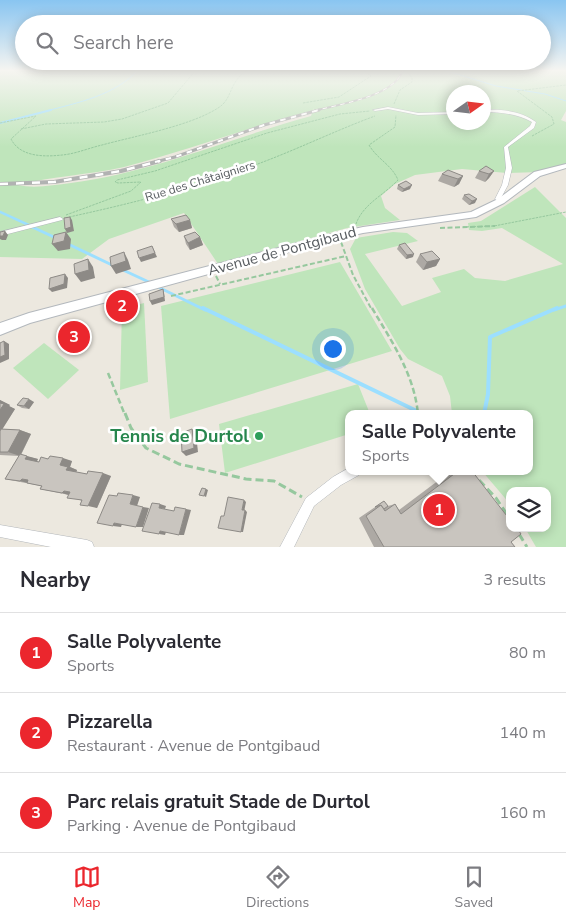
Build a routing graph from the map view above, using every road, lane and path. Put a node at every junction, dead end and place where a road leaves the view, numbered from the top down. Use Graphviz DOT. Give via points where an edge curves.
graph roads {
  1 [pos="174,96"];
  2 [pos="229,96"];
  3 [pos="341,96"];
  4 [pos="397,96"];
  5 [pos="522,96"];
  6 [pos="304,103"];
  7 [pos="375,110"];
  8 [pos="395,110"];
  9 [pos="491,111"];
  10 [pos="446,113"];
  11 [pos="0,123"];
  12 [pos="18,130"];
  13 [pos="527,139"];
  14 [pos="562,167"];
  15 [pos="501,201"];
  16 [pos="566,212"];
  17 [pos="60,219"];
  18 [pos="434,228"];
  19 [pos="355,232"];
  20 [pos="0,234"];
  21 [pos="336,236"];
  22 [pos="346,256"];
  23 [pos="171,296"];
  24 [pos="0,329"];
  25 [pos="108,373"];
  26 [pos="418,410"];
  27 [pos="348,475"];
  28 [pos="477,478"];
  29 [pos="310,502"];
  30 [pos="506,513"];
  31 [pos="0,530"];
  32 [pos="518,532"];
  33 [pos="86,547"];
  34 [pos="286,547"];
  35 [pos="527,547"];
  1 -- 12 [label="path" via="168,103 122,119 46,124"];
  2 -- 12 [label="path" via="220,108 184,123 65,155 48,156 22,150 11,139"];
  3 -- 6 [label="path"];
  4 -- 8 [label="path"];
  5 -- 13 [label="path" via="540,106 552,117 554,124"];
  7 -- 8 [label="street"];
  7 -- 17 [label="path" via="340,114 267,133 115,182 141,182 131,191"];
  8 -- 10 [label="street" via="418,114"];
  8 -- 17 [label="path, Rue des Châtaigniers" via="219,176 156,196"];
  8 -- 19 [label="path" via="395,127 369,146 398,180 360,211"];
  9 -- 15 [label="street" via="520,115 534,122 506,147 510,168 498,199"];
  11 -- 12 [label="path" via="37,116"];
  14 -- 15 [label="main road, Avenue de Pontgibaud" via="534,176"];
  15 -- 19 [label="main road, Avenue de Pontgibaud" via="468,216"];
  16 -- 18 [label="path" via="494,226"];
  17 -- 20 [label="street"];
  19 -- 21 [label="main road, Avenue de Pontgibaud"];
  21 -- 22 [label="path"];
  21 -- 24 [label="main road, Avenue de Pontgibaud" via="29,318"];
  22 -- 23 [label="path"];
  22 -- 26 [label="path" via="353,275 403,364 418,399"];
  25 -- 29 [label="path" via="131,428 146,448 180,464 246,479 274,481"];
  27 -- 29 [label="street"];
  28 -- 30 [label="path"];
  29 -- 34 [label="street"];
  31 -- 33 [label="street"];
  32 -- 35 [label="path"];
}
